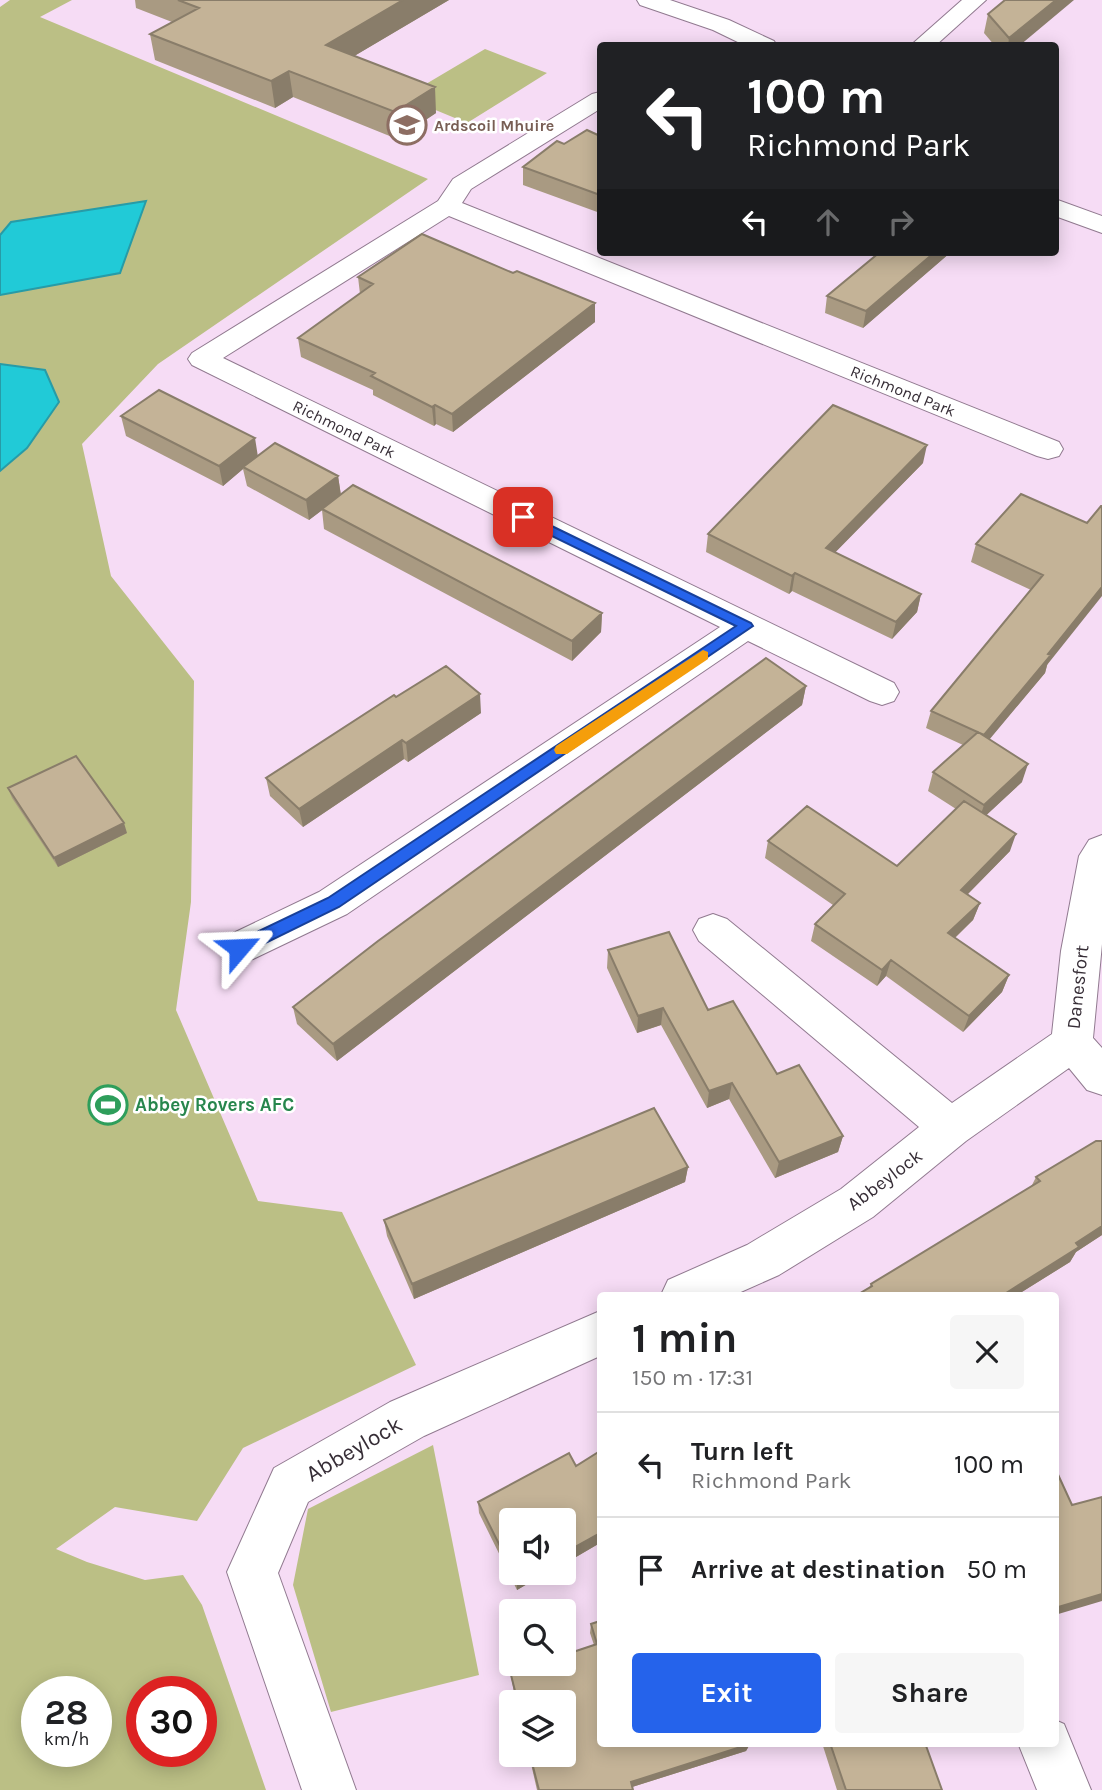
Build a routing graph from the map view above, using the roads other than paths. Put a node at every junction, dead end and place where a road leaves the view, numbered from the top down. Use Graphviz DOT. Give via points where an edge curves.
graph roads {
  1 [pos="648,0"];
  2 [pos="975,0"];
  3 [pos="721,26"];
  4 [pos="699,39"];
  5 [pos="757,42"];
  6 [pos="926,42"];
  7 [pos="597,101"];
  8 [pos="447,206"];
  9 [pos="1059,208"];
  10 [pos="1100,222"];
  11 [pos="1048,449"];
  12 [pos="746,626"];
  13 [pos="882,692"];
  14 [pos="1102,850"];
  15 [pos="713,930"];
  16 [pos="239,948"];
  17 [pos="1072,1042"];
  18 [pos="1102,1077"];
  19 [pos="951,1128"];
  20 [pos="691,1292"];
  21 [pos="597,1334"];
  22 [pos="1047,1747"];
  23 [pos="328,1790"];
  24 [pos="1064,1790"];
  1 -- 3 [label="street"];
  2 -- 6 [label="street"];
  3 -- 4 [label="street"];
  3 -- 5 [label="street"];
  7 -- 8 [label="street, Richmond Park" via="462,184"];
  8 -- 11 [label="street, Richmond Park"];
  8 -- 12 [label="street, Richmond Park" via="202,359"];
  9 -- 10 [label="street"];
  12 -- 13 [label="street, Richmond Park"];
  12 -- 16 [label="street" via="333,902"];
  14 -- 17 [label="street, Danesfort" via="1081,951"];
  15 -- 19 [label="street"];
  17 -- 18 [label="street"];
  17 -- 19 [label="street, Abbeylock"];
  19 -- 20 [label="street, Abbeylock" via="857,1203 763,1260"];
  21 -- 23 [label="street, Abbeylock" via="407,1419 291,1485 252,1573"];
  22 -- 24 [label="street"];
}
